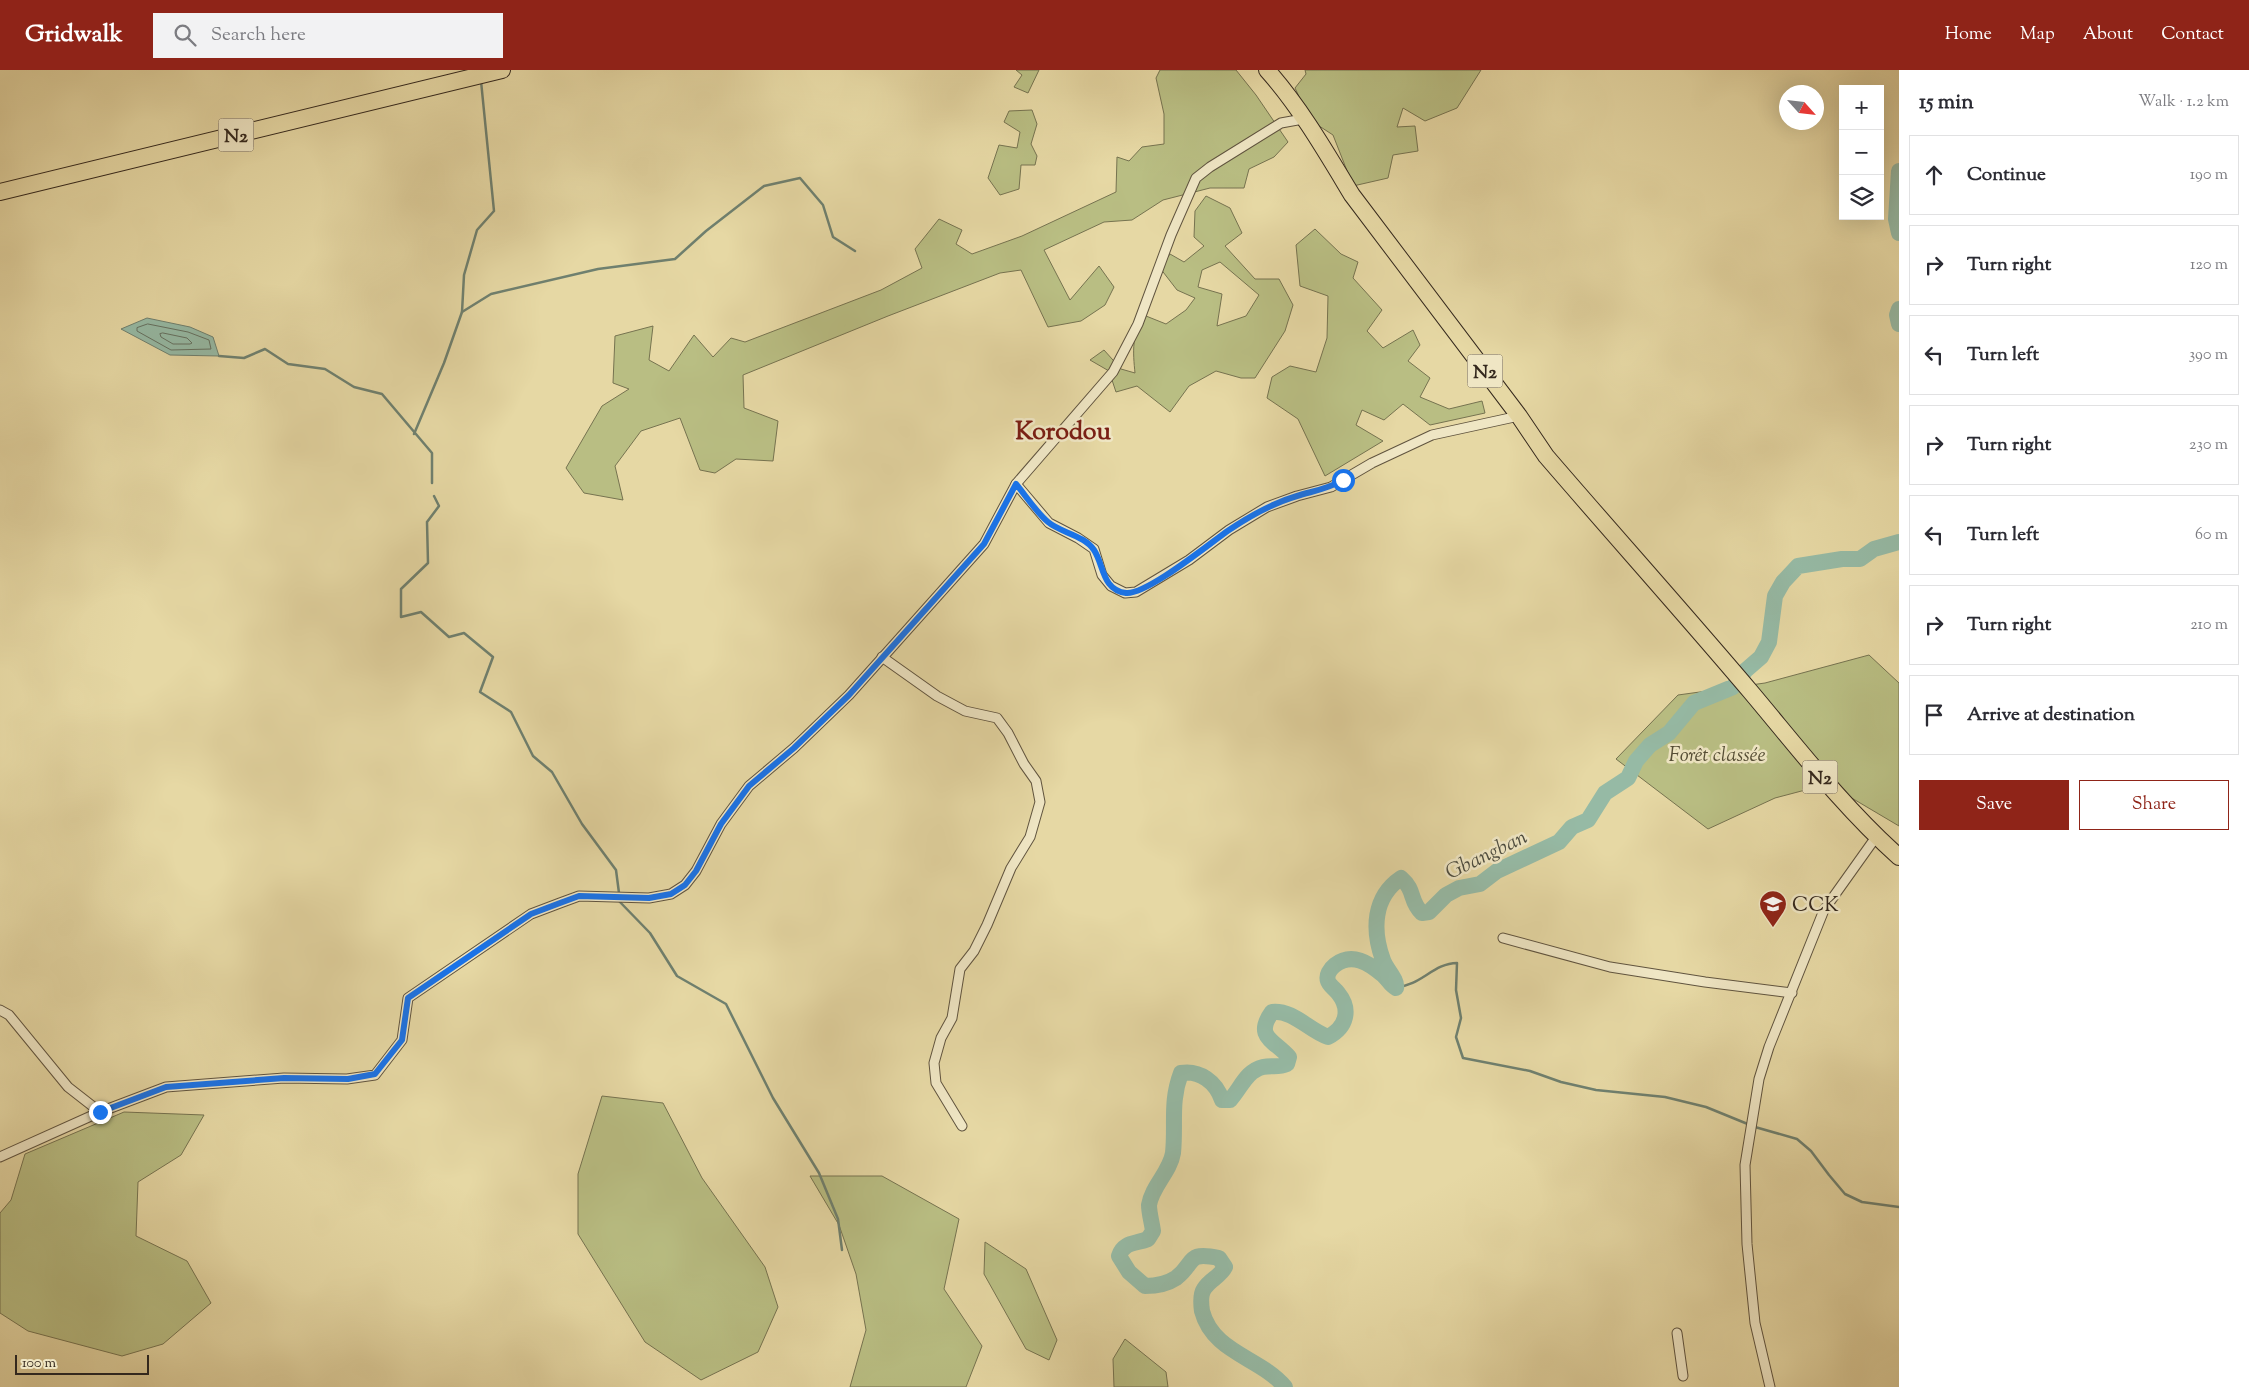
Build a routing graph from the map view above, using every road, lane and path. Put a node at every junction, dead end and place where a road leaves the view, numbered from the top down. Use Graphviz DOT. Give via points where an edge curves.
graph roads {
  1 [pos="502,70"];
  2 [pos="1267,70"];
  3 [pos="1303,119"];
  4 [pos="0,192"];
  5 [pos="1519,416"];
  6 [pos="1016,484"];
  7 [pos="882,657"];
  8 [pos="1876,837"];
  9 [pos="1899,857"];
  10 [pos="1503,938"];
  11 [pos="1792,993"];
  12 [pos="0,1010"];
  13 [pos="100,1112"];
  14 [pos="962,1126"];
  15 [pos="0,1156"];
  16 [pos="1677,1332"];
  17 [pos="1683,1376"];
  18 [pos="1770,1387"];
  1 -- 4 [label="highway, N2"];
  2 -- 3 [label="highway, N2"];
  3 -- 5 [label="highway, N2" via="1352,195"];
  3 -- 6 [label="street" via="1282,123 1196,178 1138,324 1113,372"];
  5 -- 6 [label="street" via="1432,434 1331,487 1267,507 1136,592 1125,593 1111,586 1102,575 1094,549 1049,523"];
  5 -- 8 [label="highway, N2" via="1546,456 1828,786"];
  6 -- 7 [label="street" via="984,544"];
  7 -- 13 [label="street" via="843,701 749,786 721,824 685,885 671,894 649,898 579,896 531,914 408,998 402,1040 375,1074 348,1079 284,1078 166,1087"];
  7 -- 14 [label="street" via="937,696 965,711 997,718 1036,781 1040,802 1030,837 1011,868 974,951 960,969 952,1018 941,1038 934,1063 936,1083"];
  8 -- 9 [label="highway, N2"];
  8 -- 11 [label="street" via="1824,910"];
  10 -- 11 [label="street" via="1610,966"];
  11 -- 18 [label="street" via="1759,1078 1745,1165 1747,1244 1755,1323"];
  12 -- 13 [label="street" via="9,1015 68,1087"];
  13 -- 15 [label="street"];
  16 -- 17 [label="street"];
}
